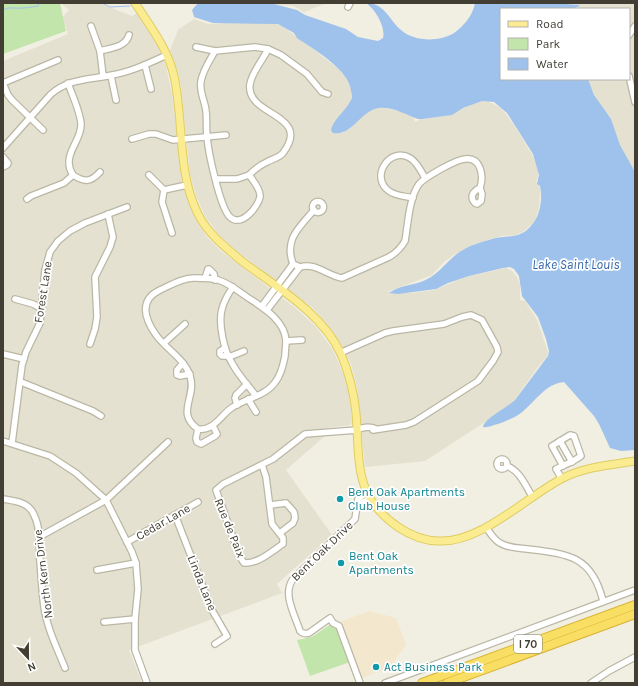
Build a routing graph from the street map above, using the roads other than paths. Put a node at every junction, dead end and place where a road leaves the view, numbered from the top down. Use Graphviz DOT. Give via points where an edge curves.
graph roads {
  1 [pos="135,3"];
  2 [pos="91,26"];
  3 [pos="130,35"];
  4 [pos="196,47"];
  5 [pos="268,49"];
  6 [pos="100,51"];
  7 [pos="215,51"];
  8 [pos="167,55"];
  9 [pos="58,60"];
  10 [pos="145,65"];
  11 [pos="103,76"];
  12 [pos="111,76"];
  13 [pos="630,80"];
  14 [pos="3,83"];
  15 [pos="68,83"];
  16 [pos="151,89"];
  17 [pos="328,94"];
  18 [pos="116,100"];
  19 [pos="635,102"];
  20 [pos="31,117"];
  21 [pos="44,130"];
  22 [pos="226,135"];
  23 [pos="207,136"];
  24 [pos="132,139"];
  25 [pos="182,139"];
  26 [pos="3,147"];
  27 [pos="3,157"];
  28 [pos="3,168"];
  29 [pos="100,172"];
  30 [pos="73,175"];
  31 [pos="149,175"];
  32 [pos="249,175"];
  33 [pos="216,178"];
  34 [pos="425,178"];
  35 [pos="188,185"];
  36 [pos="480,188"];
  37 [pos="164,190"];
  38 [pos="413,198"];
  39 [pos="27,199"];
  40 [pos="127,207"];
  41 [pos="314,210"];
  42 [pos="108,214"];
  43 [pos="172,233"];
  44 [pos="293,264"];
  45 [pos="300,267"];
  46 [pos="205,278"];
  47 [pos="215,280"];
  48 [pos="233,287"];
  49 [pos="279,289"];
  50 [pos="15,299"];
  51 [pos="262,306"];
  52 [pos="42,309"];
  53 [pos="267,310"];
  54 [pos="185,324"];
  55 [pos="302,340"];
  56 [pos="286,341"];
  57 [pos="164,343"];
  58 [pos="90,344"];
  59 [pos="244,351"];
  60 [pos="3,354"];
  61 [pos="341,354"];
  62 [pos="229,357"];
  63 [pos="24,359"];
  64 [pos="183,363"];
  65 [pos="190,374"];
  66 [pos="21,382"];
  67 [pos="247,384"];
  68 [pos="256,396"];
  69 [pos="248,399"];
  70 [pos="237,405"];
  71 [pos="256,412"];
  72 [pos="101,416"];
  73 [pos="213,426"];
  74 [pos="198,429"];
  75 [pos="357,430"];
  76 [pos="3,441"];
  77 [pos="560,441"];
  78 [pos="168,442"];
  79 [pos="12,443"];
  80 [pos="635,461"];
  81 [pos="572,462"];
  82 [pos="262,465"];
  83 [pos="507,466"];
  84 [pos="563,466"];
  85 [pos="562,478"];
  86 [pos="368,495"];
  87 [pos="532,496"];
  88 [pos="3,499"];
  89 [pos="106,500"];
  90 [pos="198,502"];
  91 [pos="270,505"];
  92 [pos="175,515"];
  93 [pos="486,527"];
  94 [pos="280,533"];
  95 [pos="39,537"];
  96 [pos="127,542"];
  97 [pos="136,563"];
  98 [pos="97,570"];
  99 [pos="635,590"];
  100 [pos="603,601"];
  101 [pos="635,605"];
  102 [pos="635,614"];
  103 [pos="135,619"];
  104 [pos="104,622"];
  105 [pos="215,644"];
  106 [pos="635,657"];
  107 [pos="65,668"];
  108 [pos="147,683"];
  109 [pos="360,683"];
  110 [pos="385,683"];
  111 [pos="422,683"];
  112 [pos="447,683"];
  113 [pos="591,683"];
  1 -- 8 [label="main road"];
  2 -- 6 [label="street"];
  3 -- 6 [label="street" via="124,44"];
  4 -- 7 [label="street"];
  5 -- 7 [label="street" via="255,47"];
  5 -- 17 [label="street" via="307,74 322,92"];
  5 -- 32 [label="street" via="252,77 250,92 259,105 287,126 291,131 291,138 278,158 266,162"];
  6 -- 11 [label="street"];
  7 -- 23 [label="street" via="201,81"];
  8 -- 10 [label="street"];
  8 -- 25 [label="main road" via="174,74"];
  9 -- 14 [label="street"];
  10 -- 12 [label="street"];
  10 -- 16 [label="street"];
  11 -- 12 [label="street"];
  11 -- 15 [label="street"];
  12 -- 18 [label="street"];
  13 -- 19 [label="street"];
  14 -- 20 [label="street" via="8,95"];
  15 -- 20 [label="street" via="51,94"];
  15 -- 30 [label="street" via="81,119 79,138 70,157 69,164"];
  20 -- 21 [label="street"];
  20 -- 26 [label="street"];
  22 -- 23 [label="street"];
  23 -- 25 [label="street"];
  23 -- 33 [label="street"];
  24 -- 25 [label="street" via="156,134 173,140"];
  25 -- 35 [label="main road"];
  27 -- 28 [label="street" via="8,163 8,166"];
  29 -- 30 [label="street" via="94,179 86,181"];
  30 -- 39 [label="street" via="64,183"];
  31 -- 37 [label="street"];
  32 -- 33 [label="street" via="237,179"];
  32 -- 33 [label="street" via="260,197 246,218 240,220 228,216 218,191"];
  34 -- 36 [label="street" via="458,161 470,159 480,169"];
  34 -- 38 [label="street" via="419,184"];
  34 -- 38 [label="street" via="410,158 402,155 388,159 382,166 380,178 387,190 393,194"];
  35 -- 37 [label="street"];
  35 -- 49 [label="main road" via="198,216 207,228 226,248"];
  37 -- 43 [label="street" via="162,202"];
  38 -- 45 [label="street" via="404,241 389,257 342,278 310,266"];
  40 -- 42 [label="street, Forest Lane"];
  41 -- 44 [label="street" via="291,241 290,257"];
  42 -- 52 [label="street, Forest Lane" via="70,231 50,252 45,270"];
  42 -- 58 [label="street" via="113,237 95,277 97,317 96,329"];
  44 -- 45 [label="street"];
  44 -- 49 [label="street"];
  45 -- 49 [label="street"];
  46 -- 47 [label="street"];
  46 -- 47 [label="street" via="209,269"];
  46 -- 57 [label="street" via="179,281 153,293 146,301 145,312 150,324"];
  47 -- 48 [label="street"];
  48 -- 51 [label="street"];
  48 -- 62 [label="street" via="221,311 225,348"];
  49 -- 51 [label="street"];
  49 -- 53 [label="street"];
  49 -- 61 [label="main road" via="318,321 334,340"];
  50 -- 52 [label="street"];
  51 -- 53 [label="street"];
  52 -- 63 [label="street, Forest Lane" via="40,323"];
  53 -- 56 [label="street" via="280,325"];
  54 -- 57 [label="street"];
  55 -- 56 [label="street"];
  56 -- 68 [label="street" via="279,376 274,384"];
  57 -- 64 [label="street"];
  59 -- 62 [label="street"];
  60 -- 63 [label="street"];
  61 -- 75 [label="main road" via="351,383"];
  61 -- 75 [label="street, Rue de Paix" via="384,333 444,324 471,315 482,320 497,347 498,352 493,362 478,381 414,422 373,430"];
  62 -- 67 [label="street"];
  63 -- 66 [label="street, Forest Lane"];
  64 -- 65 [label="street"];
  64 -- 65 [label="street" via="177,374"];
  65 -- 74 [label="street" via="191,388 186,411 188,419"];
  66 -- 72 [label="street"];
  66 -- 79 [label="street, Forest Lane"];
  67 -- 68 [label="street"];
  67 -- 70 [label="street" via="236,395"];
  68 -- 69 [label="street"];
  69 -- 70 [label="street"];
  69 -- 71 [label="street"];
  70 -- 73 [label="street" via="230,408"];
  73 -- 74 [label="street"];
  73 -- 74 [label="street" via="217,434 201,444 196,438"];
  75 -- 82 [label="street, Rue de Paix" via="305,434 285,451"];
  75 -- 86 [label="main road" via="359,466"];
  76 -- 79 [label="street"];
  77 -- 81 [label="street"];
  77 -- 81 [label="street" via="570,435 574,436 581,456"];
  77 -- 84 [label="street" via="552,446"];
  78 -- 89 [label="street"];
  79 -- 89 [label="street" via="50,456"];
  80 -- 85 [label="main road" via="586,469"];
  81 -- 84 [label="street"];
  82 -- 91 [label="street"];
  82 -- 94 [label="street, Rue de Paix" via="223,484 216,490 217,498 244,563 256,561 283,544"];
  83 -- 87 [label="street" via="517,472"];
  84 -- 85 [label="street" via="556,469"];
  85 -- 87 [label="main road"];
  86 -- 93 [label="main road" via="387,518 406,532 424,539 456,540"];
  86 -- 109 [label="street, Bent Oak Drive" via="358,499 356,519 293,579 288,592 302,633 309,633 330,618 339,626"];
  87 -- 93 [label="main road"];
  88 -- 95 [label="street, North Kern Drive" via="18,502 30,509"];
  89 -- 95 [label="street"];
  89 -- 96 [label="street"];
  90 -- 92 [label="street, Cedar Lane"];
  91 -- 94 [label="street" via="272,524"];
  91 -- 94 [label="street" via="286,503 294,512 294,522"];
  92 -- 96 [label="street, Cedar Lane"];
  92 -- 105 [label="street, Linda Lane" via="212,610 227,636"];
  93 -- 100 [label="street" via="495,540 507,546 566,555 582,562 601,590"];
  95 -- 107 [label="street, North Kern Drive" via="44,606"];
  96 -- 97 [label="street"];
  97 -- 98 [label="street"];
  97 -- 103 [label="street" via="138,589"];
  99 -- 100 [label="street"];
  100 -- 110 [label="street"];
  101 -- 111 [label="highway, I 70"];
  102 -- 112 [label="highway, I 70"];
  103 -- 104 [label="street"];
  103 -- 108 [label="street" via="136,650"];
  106 -- 113 [label="street"];
}
